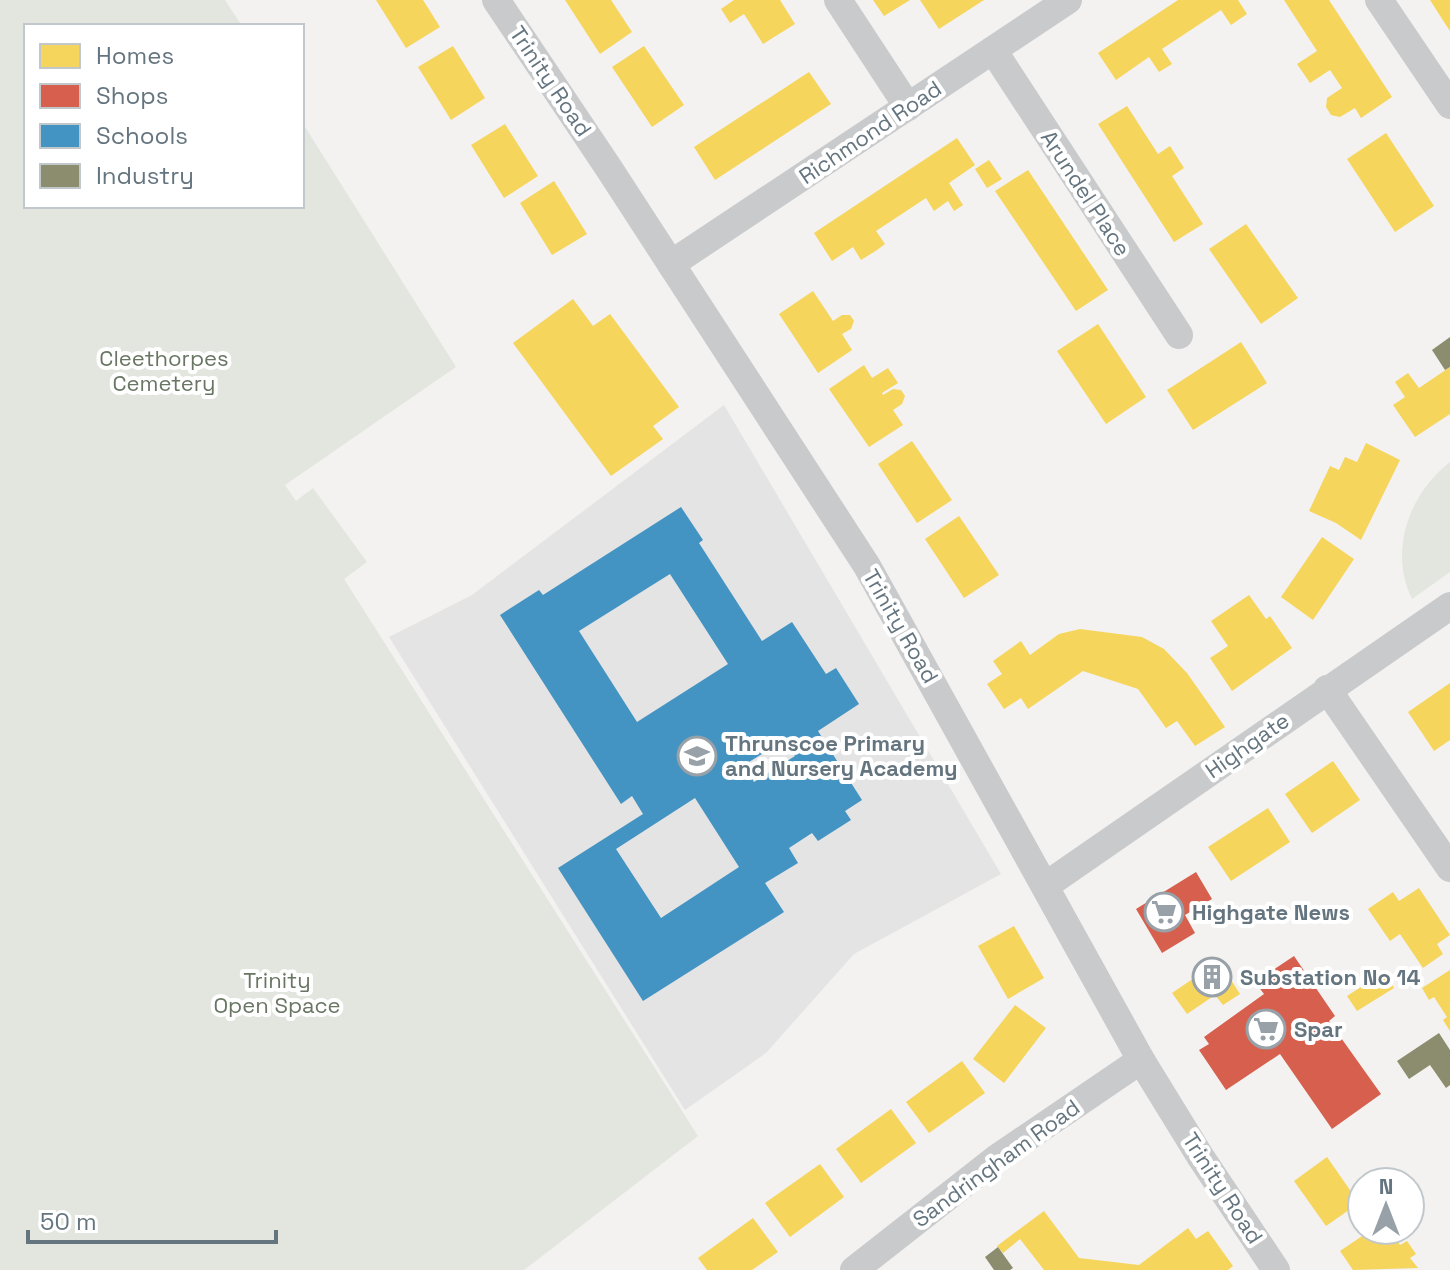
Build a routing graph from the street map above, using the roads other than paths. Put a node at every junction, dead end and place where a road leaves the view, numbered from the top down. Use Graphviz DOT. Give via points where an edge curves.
graph roads {
  1 [pos="496,0"];
  2 [pos="838,0"];
  3 [pos="1068,0"];
  4 [pos="1379,0"];
  5 [pos="993,50"];
  6 [pos="1450,105"];
  7 [pos="908,107"];
  8 [pos="671,264"];
  9 [pos="1179,335"];
  10 [pos="1450,606"];
  11 [pos="1327,689"];
  12 [pos="1450,868"];
  13 [pos="1045,886"];
  14 [pos="1141,1060"];
  15 [pos="854,1270"];
  16 [pos="1276,1270"];
  1 -- 8 [label="street, Trinity Road"];
  2 -- 7 [label="street"];
  3 -- 5 [label="street, Richmond Road"];
  4 -- 6 [label="street"];
  5 -- 7 [label="street, Richmond Road"];
  5 -- 9 [label="street, Arundel Place"];
  7 -- 8 [label="street, Richmond Road"];
  8 -- 13 [label="street, Trinity Road" via="867,566"];
  10 -- 11 [label="street, Highgate"];
  11 -- 12 [label="street"];
  11 -- 13 [label="street, Highgate"];
  13 -- 14 [label="street, Trinity Road"];
  14 -- 15 [label="street, Sandringham Road" via="997,1158"];
  14 -- 16 [label="street, Trinity Road"];
}
